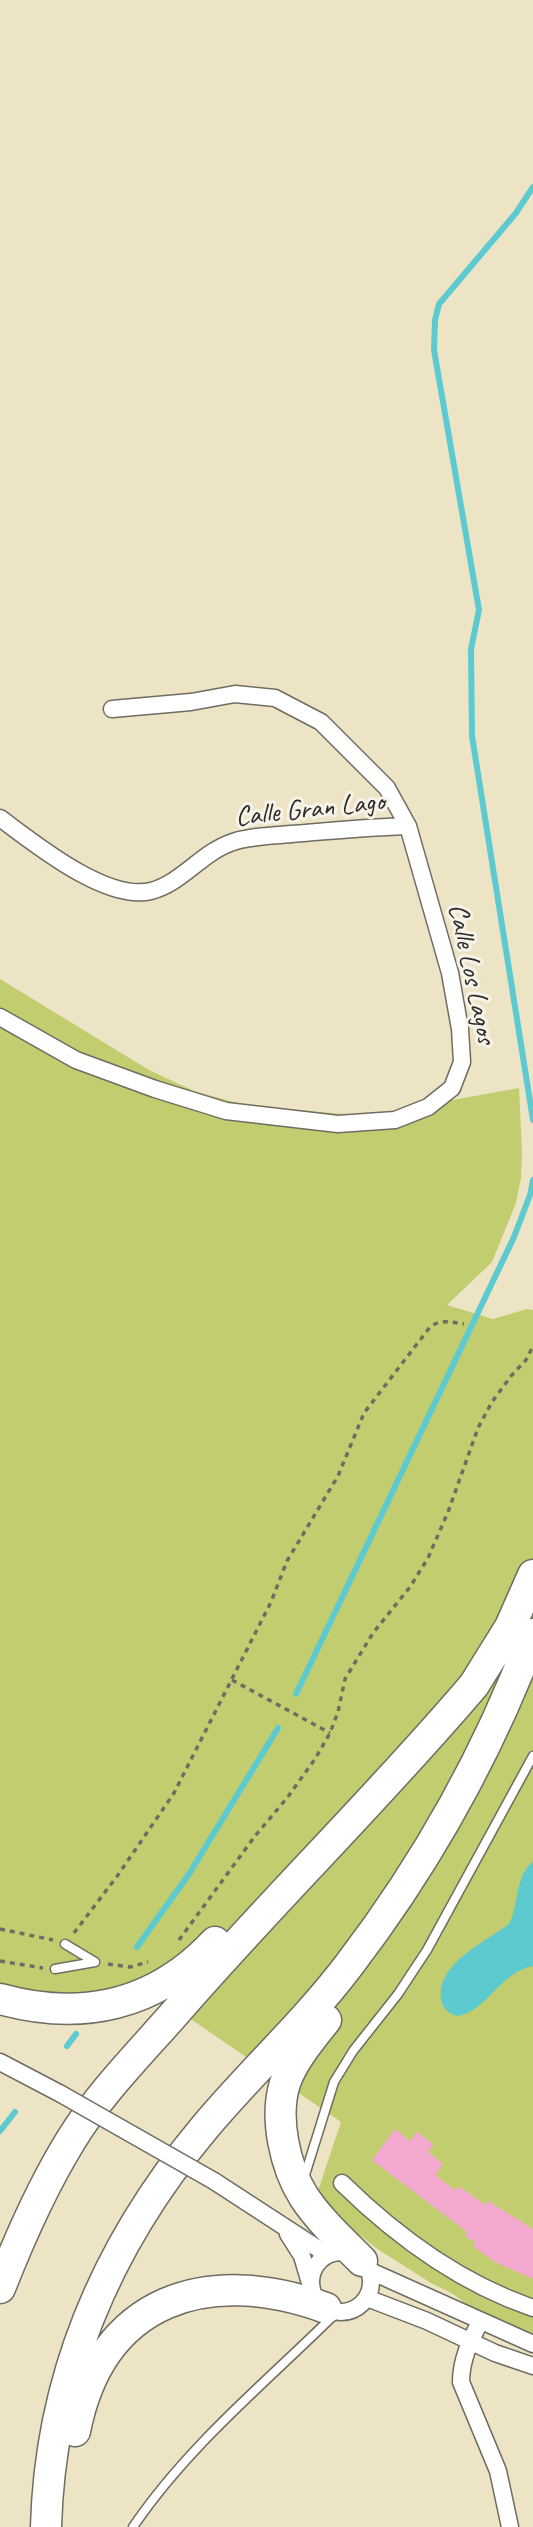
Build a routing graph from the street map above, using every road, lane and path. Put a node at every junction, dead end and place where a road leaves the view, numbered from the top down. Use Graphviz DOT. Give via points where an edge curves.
graph roads {
  1 [pos="112,709"];
  2 [pos="0,818"];
  3 [pos="408,826"];
  4 [pos="0,1017"];
  5 [pos="464,1324"];
  6 [pos="533,1346"];
  7 [pos="533,1561"];
  8 [pos="533,1574"];
  9 [pos="533,1634"];
  10 [pos="533,1675"];
  11 [pos="232,1680"];
  12 [pos="330,1733"];
  13 [pos="533,1756"];
  14 [pos="0,1929"];
  15 [pos="65,1944"];
  16 [pos="175,1945"];
  17 [pos="0,1961"];
  18 [pos="151,1961"];
  19 [pos="95,1962"];
  20 [pos="55,1969"];
  21 [pos="0,1999"];
  22 [pos="0,2062"];
  23 [pos="342,2183"];
  24 [pos="304,2198"];
  25 [pos="279,2225"];
  26 [pos="331,2254"];
  27 [pos="365,2265"];
  28 [pos="0,2288"];
  29 [pos="367,2298"];
  30 [pos="325,2304"];
  31 [pos="533,2308"];
  32 [pos="480,2322"];
  33 [pos="470,2341"];
  34 [pos="533,2344"];
  35 [pos="533,2366"];
  36 [pos="46,2527"];
  37 [pos="55,2527"];
  38 [pos="133,2527"];
  39 [pos="510,2527"];
  1 -- 3 [label="street, Calle Los Lagos" via="235,694 275,698 321,722 387,788"];
  2 -- 3 [label="street, Calle Gran Lago" via="101,884 127,891 150,891 233,842"];
  3 -- 4 [label="street, Calle Los Lagos" via="450,973 460,1029 462,1062 452,1088 428,1107 395,1120 338,1124 226,1111 76,1060"];
  5 -- 11 [label="path" via="443,1321 430,1327 364,1413 338,1476 288,1561"];
  6 -- 12 [label="path" via="478,1428 428,1558 345,1679"];
  7 -- 21 [label="highway" via="486,1640 445,1693 197,1960 152,1991 111,2005 53,2009"];
  8 -- 28 [label="highway" via="510,1627 474,1685 192,1993 91,2112 48,2181"];
  9 -- 36 [label="highway" via="473,1772 416,1871 347,1968 206,2126 159,2186 110,2267 62,2398 50,2462"];
  10 -- 24 [label="highway" via="491,1772 437,1868 299,2056 286,2082 281,2114 284,2141"];
  11 -- 12 [label="path"];
  11 -- 15 [label="path" via="174,1793"];
  12 -- 16 [label="path" via="316,1759"];
  13 -- 24 [label="lane" via="427,1950 334,2082 306,2166"];
  14 -- 15 [label="path"];
  15 -- 19 [label="lane"];
  17 -- 20 [label="path"];
  18 -- 19 [label="path" via="130,1967"];
  19 -- 20 [label="lane"];
  22 -- 25 [label="street, bridge" via="214,2181"];
  23 -- 31 [label="street" via="425,2252"];
  24 -- 27 [label="highway"];
  25 -- 26 [label="street"];
  25 -- 30 [label="street" via="292,2238"];
  26 -- 27 [label="street" via="353,2255"];
  26 -- 30 [label="street" via="321,2259 311,2279"];
  27 -- 29 [label="street" via="371,2280"];
  27 -- 32 [label="street"];
  29 -- 30 [label="street" via="347,2312"];
  29 -- 33 [label="street"];
  30 -- 37 [label="highway" via="277,2293 214,2290 176,2299 132,2325 100,2363 83,2399"];
  30 -- 38 [label="lane"];
  32 -- 33 [label="street"];
  32 -- 34 [label="street"];
  33 -- 35 [label="street"];
  33 -- 39 [label="street" via="461,2382 498,2470"];
}
